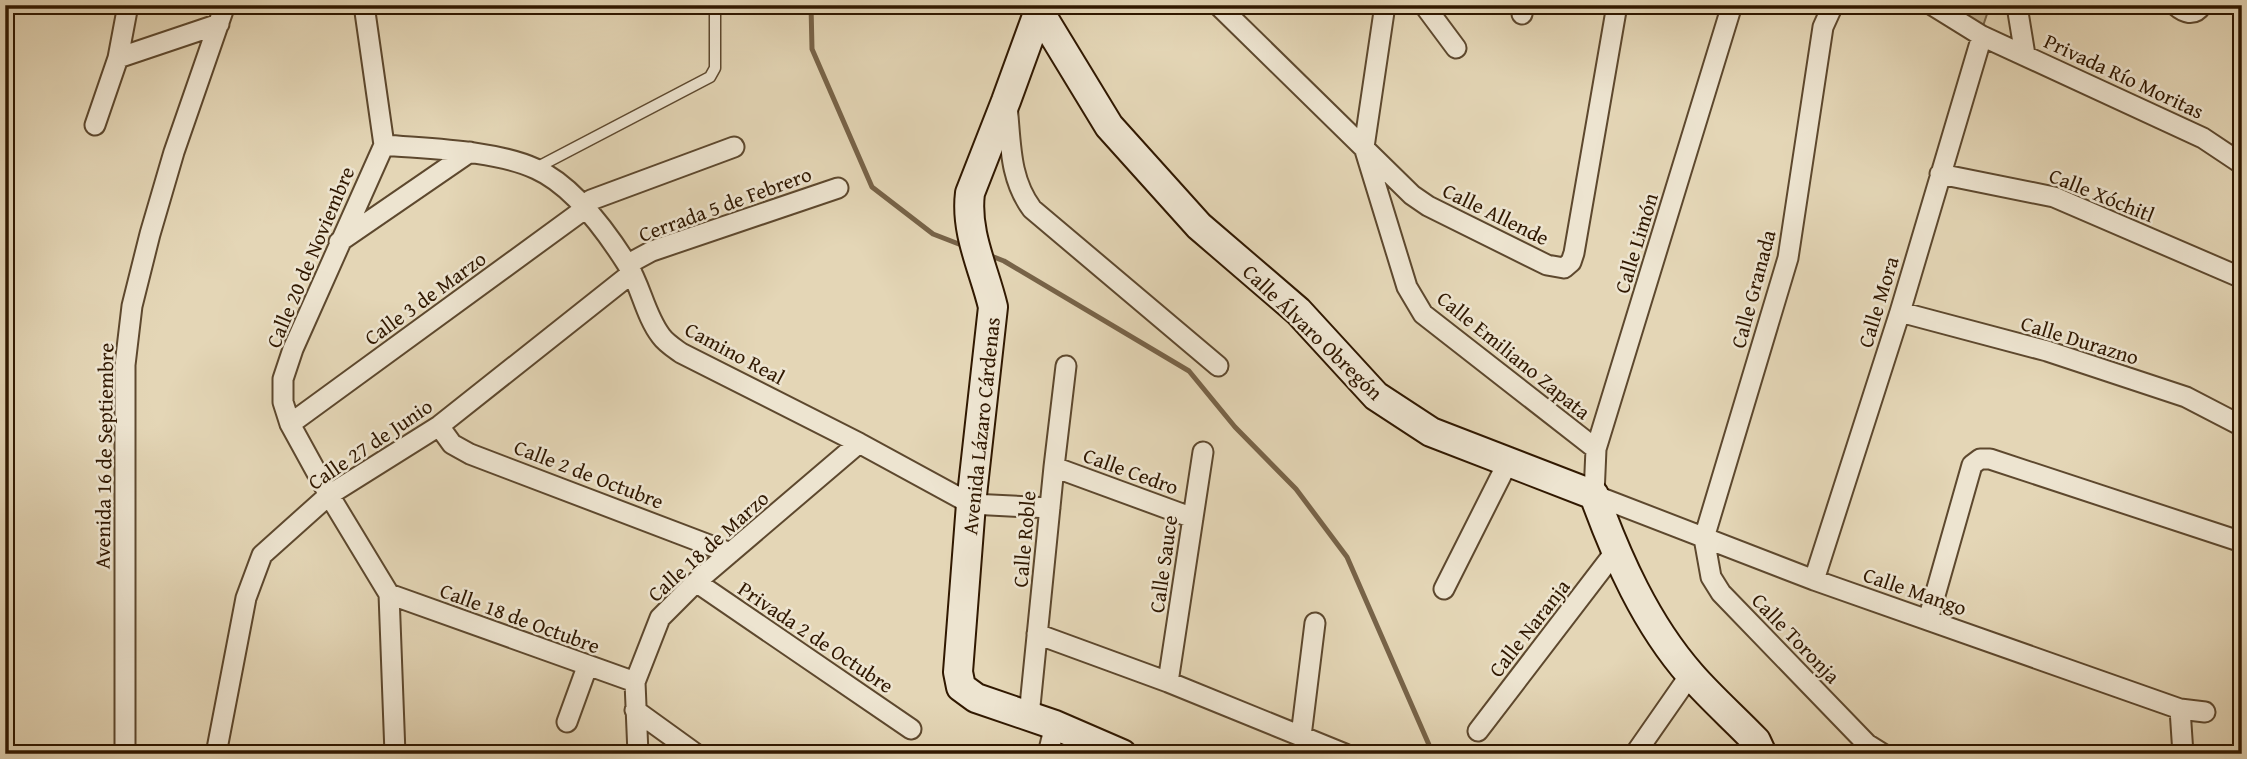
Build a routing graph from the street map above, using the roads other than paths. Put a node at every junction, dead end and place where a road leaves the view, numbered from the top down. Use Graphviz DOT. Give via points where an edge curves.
graph roads {
  1 [pos="128,5"];
  2 [pos="364,5"];
  3 [pos="1218,5"];
  4 [pos="1385,5"];
  5 [pos="1424,5"];
  6 [pos="1617,5"];
  7 [pos="1732,5"];
  8 [pos="1833,5"];
  9 [pos="1933,5"];
  10 [pos="2175,5"];
  11 [pos="2202,5"];
  12 [pos="2017,6"];
  13 [pos="715,7"];
  14 [pos="1038,7"];
  15 [pos="222,14"];
  16 [pos="1982,36"];
  17 [pos="1456,48"];
  18 [pos="2025,55"];
  19 [pos="118,58"];
  20 [pos="1006,101"];
  21 [pos="94,125"];
  22 [pos="384,145"];
  23 [pos="734,147"];
  24 [pos="1364,147"];
  25 [pos="470,152"];
  26 [pos="2242,164"];
  27 [pos="535,169"];
  28 [pos="1940,174"];
  29 [pos="838,188"];
  30 [pos="586,208"];
  31 [pos="338,243"];
  32 [pos="630,269"];
  33 [pos="2242,278"];
  34 [pos="1900,312"];
  35 [pos="1066,366"];
  36 [pos="1218,366"];
  37 [pos="290,424"];
  38 [pos="439,426"];
  39 [pos="2242,426"];
  40 [pos="859,443"];
  41 [pos="1596,449"];
  42 [pos="1203,453"];
  43 [pos="1508,462"];
  44 [pos="1054,467"];
  45 [pos="330,495"];
  46 [pos="1594,495"];
  47 [pos="971,504"];
  48 [pos="1050,508"];
  49 [pos="1193,518"];
  50 [pos="1704,538"];
  51 [pos="2242,542"];
  52 [pos="1615,552"];
  53 [pos="730,553"];
  54 [pos="1814,580"];
  55 [pos="696,582"];
  56 [pos="1444,589"];
  57 [pos="389,594"];
  58 [pos="1928,620"];
  59 [pos="1315,623"];
  60 [pos="1037,634"];
  61 [pos="587,667"];
  62 [pos="1690,675"];
  63 [pos="635,682"];
  64 [pos="1168,682"];
  65 [pos="2180,709"];
  66 [pos="635,710"];
  67 [pos="2205,712"];
  68 [pos="1042,720"];
  69 [pos="567,722"];
  70 [pos="911,729"];
  71 [pos="1478,731"];
  72 [pos="1301,736"];
  73 [pos="125,754"];
  74 [pos="216,754"];
  75 [pos="395,754"];
  76 [pos="638,754"];
  77 [pos="696,754"];
  78 [pos="1048,754"];
  79 [pos="1122,754"];
  80 [pos="1345,754"];
  81 [pos="1634,754"];
  82 [pos="1762,754"];
  83 [pos="1883,754"];
  84 [pos="2183,754"];
  1 -- 19 [label="street"];
  2 -- 22 [label="street"];
  3 -- 24 [label="street, Calle Allende"];
  4 -- 24 [label="street, Calle Emiliano Zapata"];
  5 -- 17 [label="street"];
  6 -- 24 [label="street, Calle Allende" via="1574,253 1564,268 1547,265 1428,206"];
  7 -- 41 [label="street, Calle Limón"];
  8 -- 50 [label="street, Calle Granada" via="1824,27 1788,258"];
  9 -- 16 [label="street, Privada Río Moritas"];
  10 -- 11 [label="street" via="2190,13"];
  12 -- 18 [label="street"];
  13 -- 27 [label="lane" via="715,68 710,77"];
  14 -- 20 [label="street, Avenida Lázaro Cárdenas"];
  14 -- 43 [label="street, Calle Álvaro Obregón" via="1109,126 1199,226 1297,312 1376,396 1432,432"];
  15 -- 19 [label="street"];
  15 -- 73 [label="street, Avenida 16 de Septiembre" via="174,152 132,306 125,365"];
  16 -- 18 [label="street, Privada Río Moritas"];
  16 -- 28 [label="street, Calle Mora"];
  18 -- 26 [label="street, Privada Río Moritas" via="2203,138"];
  19 -- 21 [label="street"];
  20 -- 36 [label="street" via="1015,175 1020,193 1032,209"];
  20 -- 47 [label="street, Avenida Lázaro Cárdenas" via="970,193 971,236 993,307"];
  22 -- 25 [label="street, Camino Real"];
  22 -- 31 [label="street, Calle 20 de Noviembre"];
  23 -- 30 [label="street, Calle 3 de Marzo" via="591,200"];
  24 -- 41 [label="street, Calle Emiliano Zapata" via="1407,287 1423,314"];
  25 -- 27 [label="street, Camino Real"];
  25 -- 31 [label="street"];
  27 -- 30 [label="street, Camino Real"];
  28 -- 33 [label="street, Calle Xóchitl" via="2054,197"];
  28 -- 34 [label="street, Calle Mora"];
  29 -- 32 [label="street, Cerrada 5 de Febrero" via="652,251"];
  30 -- 32 [label="street, Camino Real"];
  30 -- 37 [label="street, Calle 3 de Marzo"];
  31 -- 37 [label="street, Calle 20 de Noviembre" via="283,379 283,402"];
  32 -- 38 [label="street, Calle 27 de Junio"];
  32 -- 40 [label="street, Camino Real" via="662,338 681,353"];
  34 -- 39 [label="street, Calle Durazno" via="2047,351 2186,397"];
  34 -- 54 [label="street, Calle Mora"];
  35 -- 44 [label="street, Calle Roble"];
  37 -- 45 [label="street, Calle 20 de Noviembre"];
  38 -- 45 [label="street, Calle 27 de Junio"];
  38 -- 53 [label="street, Calle 2 de Octubre" via="452,444 470,454"];
  40 -- 47 [label="street, Camino Real"];
  40 -- 53 [label="street, Calle 18 de Marzo"];
  41 -- 46 [label="street, Calle Limón"];
  42 -- 49 [label="street, Calle Sauce"];
  43 -- 46 [label="street, Calle Álvaro Obregón"];
  43 -- 56 [label="street"];
  44 -- 48 [label="street, Calle Roble"];
  44 -- 49 [label="street, Calle Cedro"];
  45 -- 57 [label="street, Calle 20 de Noviembre"];
  45 -- 74 [label="street, Calle 27 de Junio" via="262,555 246,598"];
  46 -- 50 [label="street, Calle Mango"];
  46 -- 52 [label="street"];
  47 -- 48 [label="street, Camino Real"];
  47 -- 68 [label="street, Avenida Lázaro Cárdenas" via="957,672 961,687 976,698"];
  48 -- 60 [label="street, Calle Roble"];
  49 -- 64 [label="street, Calle Sauce"];
  50 -- 54 [label="street, Calle Mango"];
  50 -- 83 [label="street, Calle Toronja" via="1711,578 1721,593 1867,744"];
  51 -- 58 [label="street" via="1980,459 1972,465 1964,488"];
  52 -- 62 [label="street" via="1659,631"];
  52 -- 71 [label="street, Calle Naranja"];
  53 -- 55 [label="street, Calle 18 de Marzo"];
  54 -- 58 [label="street, Calle Mango"];
  55 -- 63 [label="street, Calle 18 de Marzo" via="660,618"];
  55 -- 70 [label="street, Privada 2 de Octubre"];
  57 -- 61 [label="street, Calle 18 de Octubre"];
  57 -- 75 [label="street, Calle 20 de Noviembre"];
  58 -- 65 [label="street, Calle Mango"];
  59 -- 72 [label="street"];
  60 -- 64 [label="street"];
  60 -- 68 [label="street, Calle Roble"];
  61 -- 63 [label="street, Calle 18 de Octubre"];
  61 -- 69 [label="street"];
  62 -- 81 [label="street"];
  62 -- 82 [label="street" via="1756,741"];
  63 -- 66 [label="street, Calle 18 de Marzo"];
  64 -- 72 [label="street"];
  65 -- 67 [label="street, Calle Mango"];
  65 -- 84 [label="street"];
  66 -- 76 [label="street, Calle 18 de Marzo"];
  66 -- 77 [label="street"];
  68 -- 78 [label="street, Calle Roble"];
  68 -- 79 [label="street, Avenida Lázaro Cárdenas"];
  72 -- 80 [label="street"];
}
